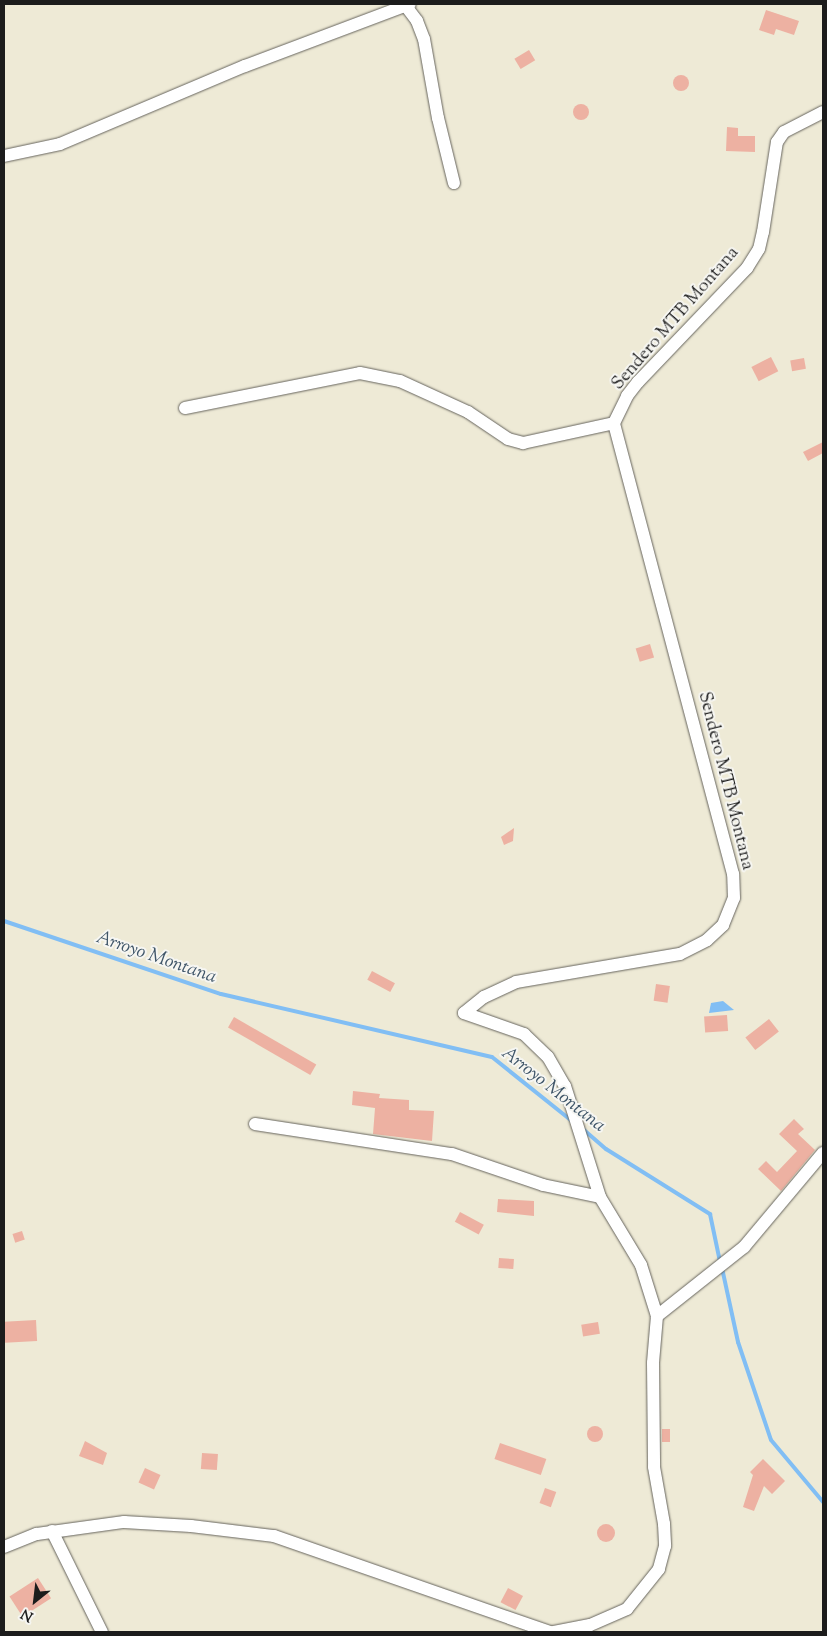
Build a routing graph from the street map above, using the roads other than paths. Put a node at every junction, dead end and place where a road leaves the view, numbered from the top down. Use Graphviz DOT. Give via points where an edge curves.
graph roads {
  1 [pos="408,4"];
  2 [pos="823,112"];
  3 [pos="4,156"];
  4 [pos="454,183"];
  5 [pos="185,408"];
  6 [pos="614,424"];
  7 [pos="256,1124"];
  8 [pos="823,1153"];
  9 [pos="600,1198"];
  10 [pos="657,1316"];
  11 [pos="52,1531"];
  12 [pos="4,1547"];
  13 [pos="102,1632"];
  14 [pos="552,1632"];
  1 -- 3 [label="street" via="244,66 60,144"];
  1 -- 4 [label="street" via="424,39"];
  2 -- 6 [label="street, Sendero MTB Montana" via="784,132 777,142 759,249 747,268 638,382 627,396"];
  5 -- 6 [label="street" via="360,373 400,381 468,412 508,439 523,443"];
  6 -- 9 [label="street, Sendero MTB Montana" via="733,874 734,898 723,924 708,940 680,954 516,982 484,997 464,1013 524,1034 548,1057 565,1086"];
  7 -- 9 [label="street" via="452,1154 543,1185"];
  8 -- 10 [label="street" via="744,1247"];
  9 -- 10 [label="street, Sendero MTB Montana" via="641,1265"];
  10 -- 14 [label="street, Sendero MTB Montana" via="653,1363 654,1467 665,1546 659,1569 627,1609 590,1625"];
  11 -- 12 [label="street"];
  11 -- 13 [label="street"];
  11 -- 14 [label="street" via="124,1522 274,1536"];
}
